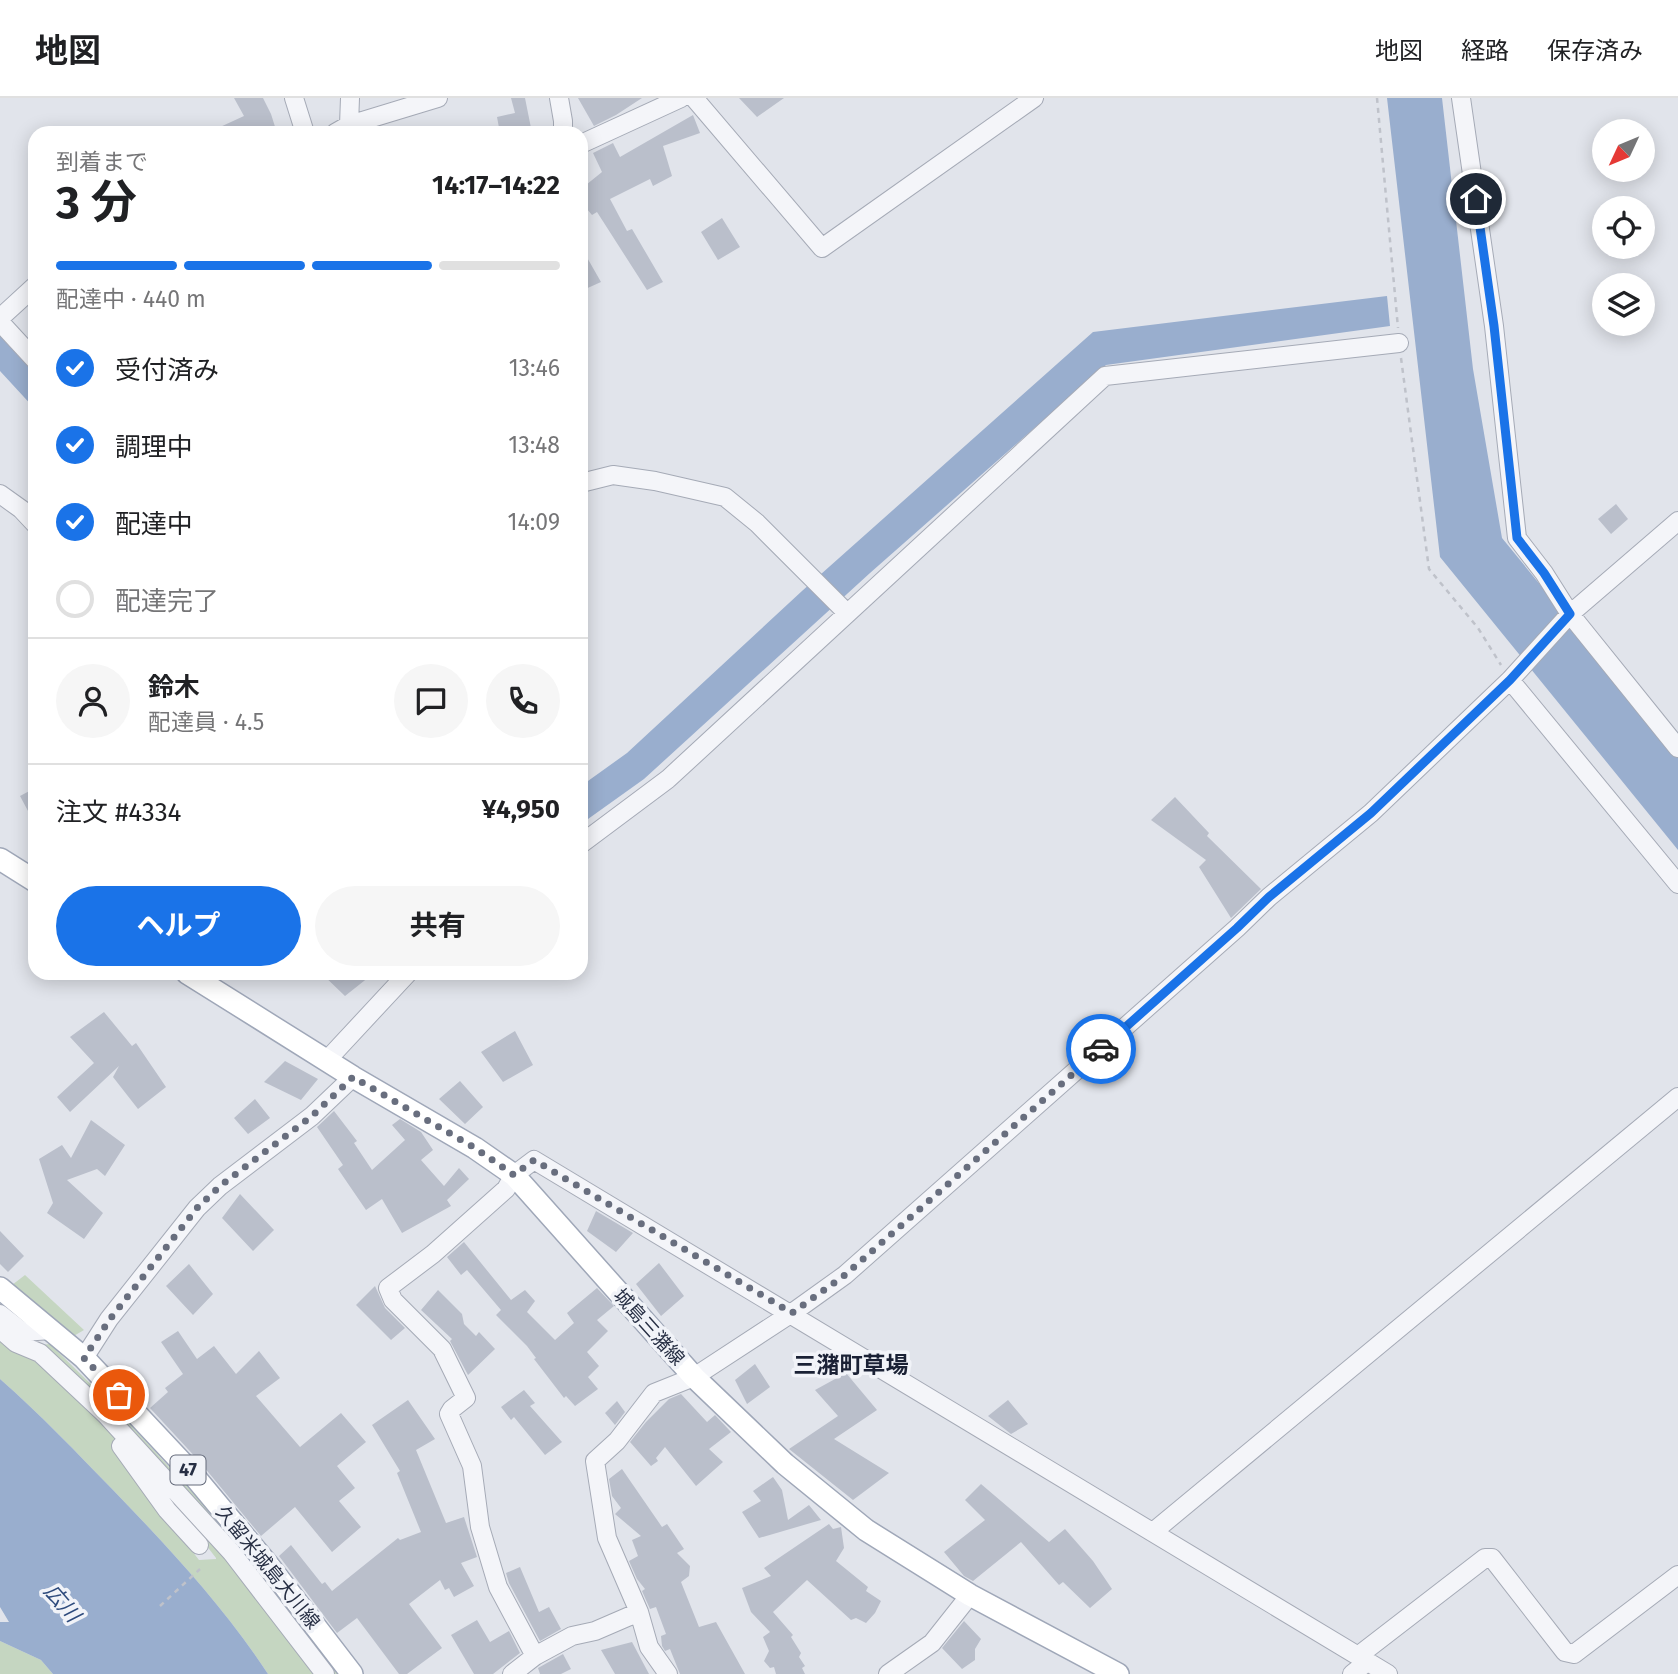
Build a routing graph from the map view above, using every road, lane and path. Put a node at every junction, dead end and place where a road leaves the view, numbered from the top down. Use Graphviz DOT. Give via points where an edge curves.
graph roads {
  1 [pos="294,98"];
  2 [pos="350,98"];
  3 [pos="438,98"];
  4 [pos="559,98"];
  5 [pos="681,98"];
  6 [pos="694,98"];
  7 [pos="1034,98"];
  8 [pos="1377,98"];
  9 [pos="1461,98"];
  10 [pos="303,126"];
  11 [pos="343,126"];
  12 [pos="351,126"];
  13 [pos="564,126"];
  14 [pos="588,141"];
  15 [pos="28,293"];
  16 [pos="0,320"];
  17 [pos="1399,343"];
  18 [pos="28,352"];
  19 [pos="588,481"];
  20 [pos="0,494"];
  21 [pos="28,516"];
  22 [pos="1678,521"];
  23 [pos="846,613"];
  24 [pos="1570,614"];
  25 [pos="1510,680"];
  26 [pos="1678,748"];
  27 [pos="588,839"];
  28 [pos="0,859"];
  29 [pos="28,877"];
  30 [pos="1678,884"];
  31 [pos="198,980"];
  32 [pos="401,980"];
  33 [pos="328,1059"];
  34 [pos="353,1077"];
  35 [pos="1678,1097"];
  36 [pos="514,1175"];
  37 [pos="0,1288"];
  38 [pos="792,1313"];
  39 [pos="0,1314"];
  40 [pos="0,1329"];
  41 [pos="51,1330"];
  42 [pos="84,1358"];
  43 [pos="694,1377"];
  44 [pos="106,1415"];
  45 [pos="1153,1532"];
  46 [pos="199,1545"];
  47 [pos="200,1569"];
  48 [pos="1678,1575"];
  49 [pos="970,1595"];
  50 [pos="160,1606"];
  51 [pos="639,1612"];
  52 [pos="535,1656"];
  53 [pos="1363,1659"];
  54 [pos="324,1674"];
  55 [pos="352,1674"];
  56 [pos="512,1674"];
  57 [pos="668,1674"];
  58 [pos="888,1674"];
  59 [pos="1118,1674"];
  60 [pos="1352,1674"];
  61 [pos="1388,1674"];
  1 -- 10 [label="street"];
  2 -- 11 [label="street"];
  3 -- 12 [label="street"];
  4 -- 13 [label="street"];
  5 -- 14 [label="street"];
  6 -- 7 [label="street" via="822,248"];
  8 -- 17 [label="path"];
  9 -- 24 [label="street" via="1494,326 1517,538"];
  15 -- 16 [label="street"];
  16 -- 18 [label="street"];
  17 -- 23 [label="street" via="1105,376"];
  17 -- 25 [label="path" via="1429,569 1478,628"];
  19 -- 23 [label="street" via="613,475 725,497"];
  20 -- 21 [label="street"];
  22 -- 24 [label="street"];
  23 -- 27 [label="street" via="668,779"];
  24 -- 25 [label="street"];
  24 -- 26 [label="street"];
  25 -- 30 [label="street"];
  25 -- 38 [label="street" via="1371,813 1269,897 845,1275"];
  28 -- 29 [label="main road"];
  31 -- 33 [label="main road, 城島三潴線"];
  32 -- 33 [label="street"];
  33 -- 34 [label="main road, 城島三潴線"];
  34 -- 36 [label="main road, 城島三潴線"];
  34 -- 42 [label="street" via="312,1116 197,1208"];
  35 -- 45 [label="street"];
  36 -- 38 [label="street" via="534,1160"];
  36 -- 43 [label="main road, 城島三潴線"];
  36 -- 52 [label="street" via="506,1189 475,1217 388,1288 393,1300 442,1349 466,1398 449,1414 472,1466 480,1527 498,1587"];
  37 -- 41 [label="main road, 久留米城島大川線 / 47"];
  38 -- 43 [label="street"];
  38 -- 45 [label="street"];
  39 -- 41 [label="street" via="23,1332"];
  40 -- 44 [label="street" via="16,1343 40,1353"];
  41 -- 42 [label="main road, 久留米城島大川線 / 47"];
  42 -- 55 [label="main road, 久留米城島大川線 / 47" via="189,1470"];
  43 -- 49 [label="main road, 城島三潴線" via="785,1464 866,1530"];
  43 -- 51 [label="street" via="654,1393 617,1441 595,1461 607,1538"];
  44 -- 46 [label="street" via="106,1425 167,1510"];
  44 -- 54 [label="street" via="232,1553"];
  45 -- 53 [label="street"];
  47 -- 50 [label="path"];
  48 -- 53 [label="street" via="1574,1654 1565,1652 1492,1558 1485,1558"];
  49 -- 58 [label="street" via="932,1643"];
  49 -- 59 [label="main road, 城島三潴線"];
  51 -- 52 [label="street" via="572,1636"];
  51 -- 57 [label="street" via="649,1647"];
  52 -- 56 [label="street"];
  53 -- 60 [label="street"];
  53 -- 61 [label="street"];
}
